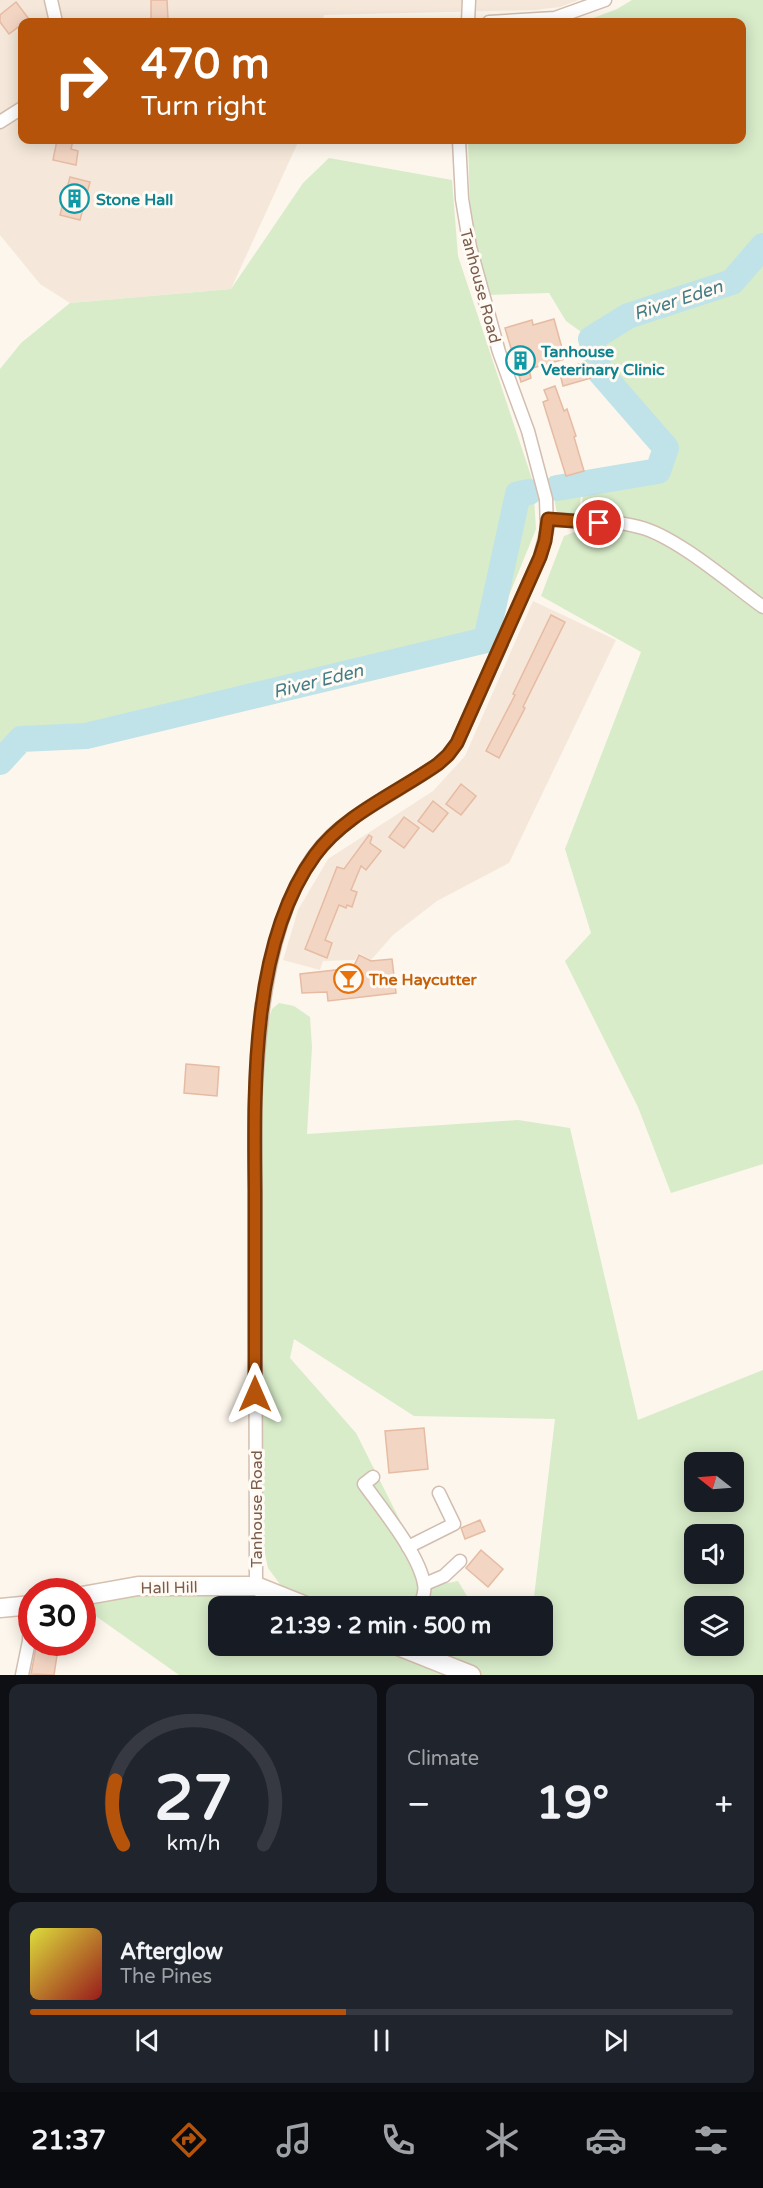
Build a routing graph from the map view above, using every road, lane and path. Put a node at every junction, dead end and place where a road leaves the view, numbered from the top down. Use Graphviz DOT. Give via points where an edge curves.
graph roads {
  1 [pos="51,0"];
  2 [pos="469,0"];
  3 [pos="605,0"];
  4 [pos="55,18"];
  5 [pos="468,18"];
  6 [pos="555,18"];
  7 [pos="18,111"];
  8 [pos="0,122"];
  9 [pos="459,144"];
  10 [pos="548,519"];
  11 [pos="763,606"];
  12 [pos="374,1477"];
  13 [pos="439,1493"];
  14 [pos="408,1547"];
  15 [pos="460,1561"];
  16 [pos="424,1584"];
  17 [pos="256,1586"];
  18 [pos="96,1594"];
  19 [pos="281,1596"];
  20 [pos="423,1596"];
  21 [pos="18,1606"];
  22 [pos="0,1608"];
  23 [pos="26,1656"];
  24 [pos="425,1656"];
  25 [pos="22,1675"];
  26 [pos="471,1675"];
  1 -- 4 [label="street"];
  2 -- 5 [label="street"];
  3 -- 6 [label="street"];
  7 -- 8 [label="street"];
  9 -- 10 [label="street, Tanhouse Road" via="470,247 499,352 528,431"];
  10 -- 11 [label="street" via="621,524 654,532"];
  10 -- 17 [label="street, Tanhouse Road" via="540,557 457,743 438,764 332,835 303,874 277,939 265,990 256,1072"];
  12 -- 14 [label="street" via="364,1484"];
  13 -- 14 [label="street" via="454,1524"];
  14 -- 16 [label="street"];
  15 -- 16 [label="street" via="444,1576"];
  16 -- 20 [label="street"];
  17 -- 18 [label="street, Hall Hill" via="138,1586"];
  17 -- 19 [label="street"];
  21 -- 22 [label="street"];
  23 -- 25 [label="street"];
  24 -- 26 [label="street"];
}
